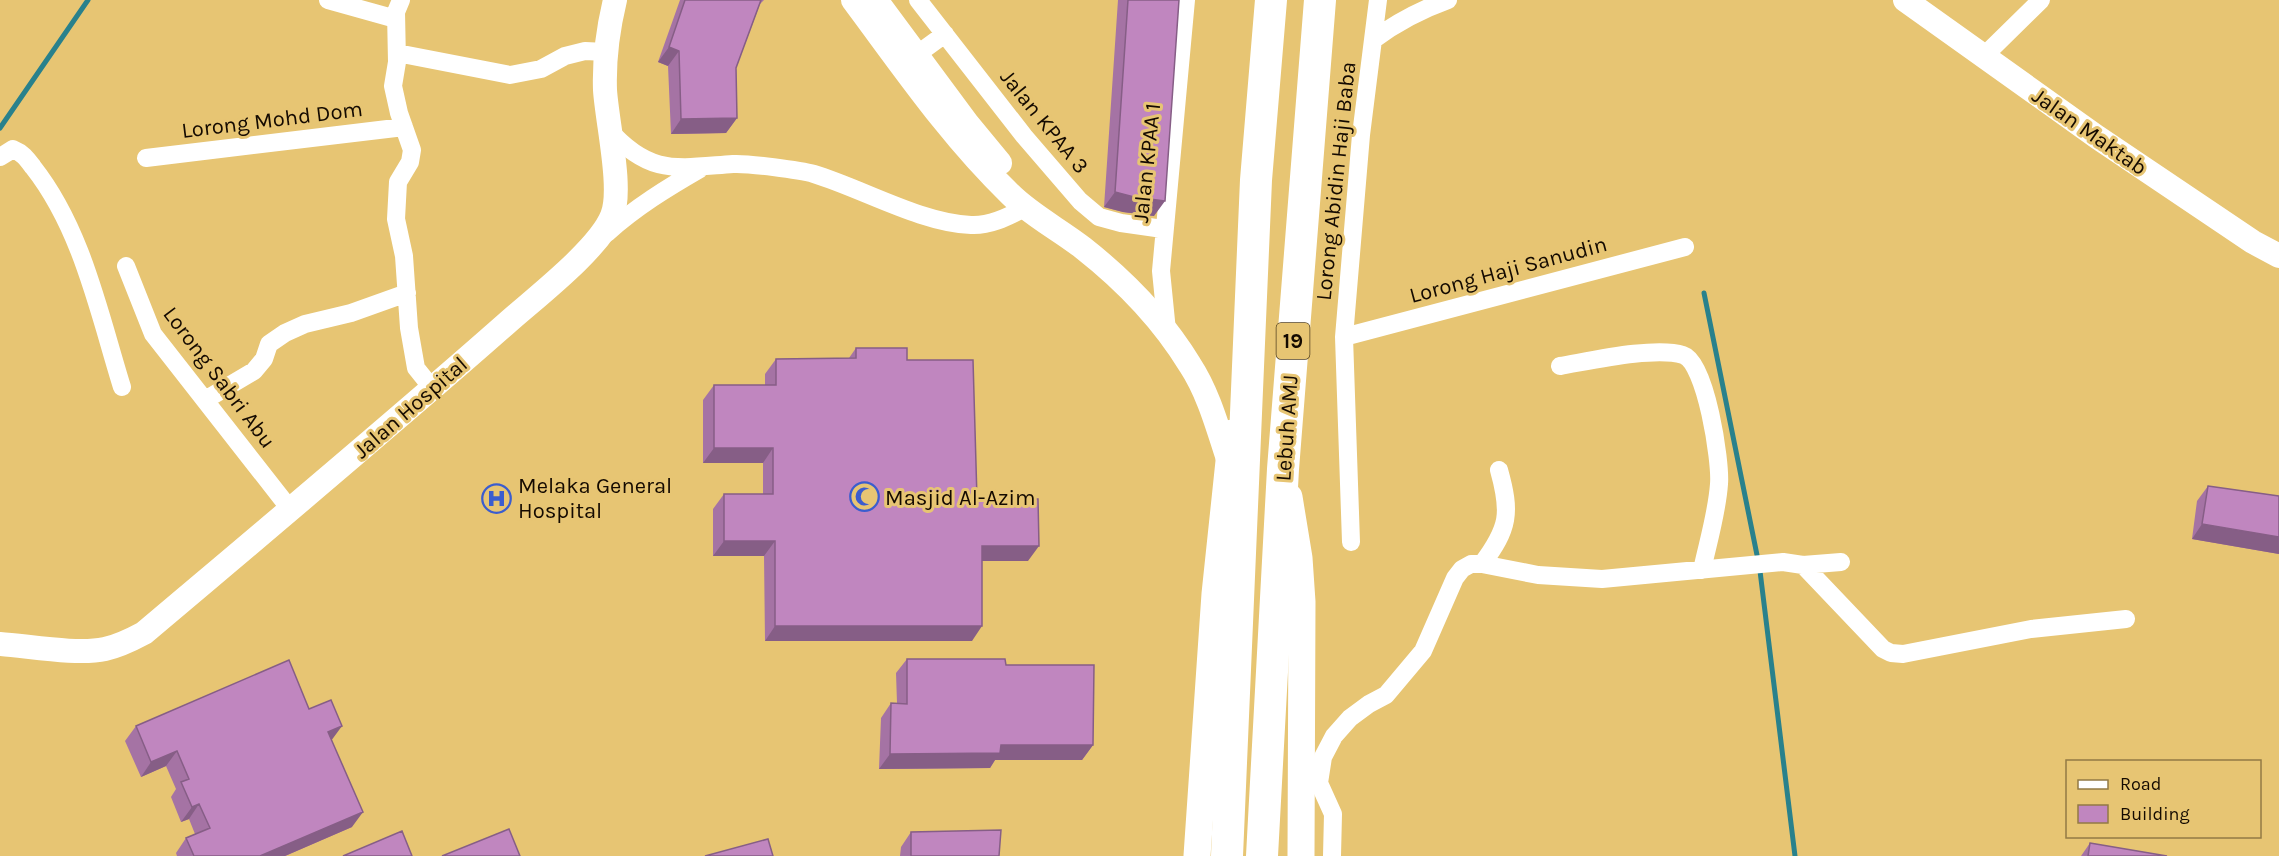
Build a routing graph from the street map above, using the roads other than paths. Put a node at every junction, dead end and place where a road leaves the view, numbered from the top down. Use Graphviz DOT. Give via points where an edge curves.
graph roads {
  1 [pos="328,0"];
  2 [pos="401,0"];
  3 [pos="615,0"];
  4 [pos="853,0"];
  5 [pos="876,0"];
  6 [pos="918,0"];
  7 [pos="1186,0"];
  8 [pos="1271,0"];
  9 [pos="1320,0"];
  10 [pos="1378,0"];
  11 [pos="1448,0"];
  12 [pos="1905,0"];
  13 [pos="2041,0"];
  14 [pos="396,19"];
  15 [pos="945,34"];
  16 [pos="1373,40"];
  17 [pos="606,52"];
  18 [pos="397,53"];
  19 [pos="1984,56"];
  20 [pos="909,60"];
  21 [pos="404,127"];
  22 [pos="608,129"];
  23 [pos="0,157"];
  24 [pos="146,158"];
  25 [pos="702,168"];
  26 [pos="1027,207"];
  27 [pos="1163,229"];
  28 [pos="1685,247"];
  29 [pos="2275,247"];
  30 [pos="582,256"];
  31 [pos="126,266"];
  32 [pos="407,293"];
  33 [pos="1167,331"];
  34 [pos="1250,337"];
  35 [pos="1344,337"];
  36 [pos="1560,366"];
  37 [pos="122,387"];
  38 [pos="432,388"];
  39 [pos="206,400"];
  40 [pos="1229,462"];
  41 [pos="1283,470"];
  42 [pos="1499,470"];
  43 [pos="290,509"];
  44 [pos="1351,542"];
  45 [pos="1841,562"];
  46 [pos="1482,564"];
  47 [pos="1803,565"];
  48 [pos="1702,570"];
  49 [pos="2126,619"];
  50 [pos="0,644"];
  51 [pos="1310,783"];
  52 [pos="1197,856"];
  53 [pos="1227,856"];
  54 [pos="1262,856"];
  55 [pos="1301,856"];
  56 [pos="1332,856"];
  1 -- 14 [label="street"];
  2 -- 14 [label="street"];
  3 -- 17 [label="street, Jalan Hospital"];
  4 -- 20 [label="street"];
  5 -- 20 [label="street"];
  6 -- 15 [label="street, Jalan KPAA 3"];
  7 -- 27 [label="street, Jalan KPAA 1"];
  8 -- 34 [label="highway, Lebuh AMJ / 19" via="1256,180"];
  9 -- 41 [label="highway, Lebuh AMJ / 19"];
  10 -- 16 [label="street, Lorong Abidin Haji Baba"];
  11 -- 16 [label="street, Lorong Abidin Haji Baba" via="1397,22"];
  12 -- 19 [label="street, Jalan Maktab"];
  13 -- 19 [label="street"];
  14 -- 18 [label="street"];
  15 -- 20 [label="street"];
  15 -- 27 [label="street, Jalan KPAA 3" via="1080,201 1099,217"];
  16 -- 35 [label="street, Lorong Abidin Haji Baba"];
  17 -- 18 [label="street" via="585,51 565,56 542,69 510,75"];
  17 -- 22 [label="street, Jalan Hospital"];
  18 -- 21 [label="street" via="393,86"];
  19 -- 29 [label="street, Jalan Maktab" via="2106,143"];
  20 -- 26 [label="street" via="1025,192"];
  21 -- 24 [label="street, Lorong Mohd Dom"];
  21 -- 32 [label="street" via="412,150 398,182 396,219"];
  22 -- 25 [label="street" via="624,147 655,165"];
  22 -- 30 [label="street, Jalan Hospital" via="615,207 612,218"];
  23 -- 37 [label="street" via="13,149 21,152 51,190 81,259"];
  25 -- 26 [label="street" via="736,164 812,173 920,213 972,225 990,223"];
  25 -- 30 [label="street" via="629,213"];
  26 -- 33 [label="street" via="1118,276"];
  27 -- 33 [label="street, Jalan KPAA 1" via="1161,271"];
  28 -- 35 [label="street, Lorong Haji Sanudin"];
  30 -- 38 [label="street, Jalan Hospital"];
  31 -- 39 [label="street, Lorong Sabri Abu" via="153,334"];
  32 -- 38 [label="street" via="416,368"];
  32 -- 39 [label="street" via="285,333 269,344 254,371"];
  33 -- 40 [label="street" via="1192,366"];
  34 -- 40 [label="main road"];
  34 -- 53 [label="highway, Lebuh AMJ / 19"];
  35 -- 44 [label="street, Lorong Abidin Haji Baba"];
  36 -- 48 [label="street" via="1636,353 1684,355 1692,362 1705,392 1719,456 1717,504"];
  38 -- 43 [label="street, Jalan Hospital"];
  39 -- 43 [label="street, Lorong Sabri Abu"];
  40 -- 52 [label="main road" via="1215,594"];
  41 -- 51 [label="main road" via="1294,522 1302,602"];
  41 -- 54 [label="highway, Lebuh AMJ / 19"];
  42 -- 46 [label="street" via="1505,498 1504,530"];
  43 -- 50 [label="street, Jalan Hospital" via="144,633 125,643 102,650"];
  45 -- 47 [label="street"];
  46 -- 48 [label="street" via="1538,575 1602,579"];
  46 -- 51 [label="street" via="1462,569 1423,651 1386,695 1350,718 1334,736"];
  47 -- 48 [label="street" via="1783,562"];
  47 -- 49 [label="street" via="1874,642 1891,653 1903,654 2031,629"];
  51 -- 55 [label="main road"];
  51 -- 56 [label="street" via="1333,814"];
}
